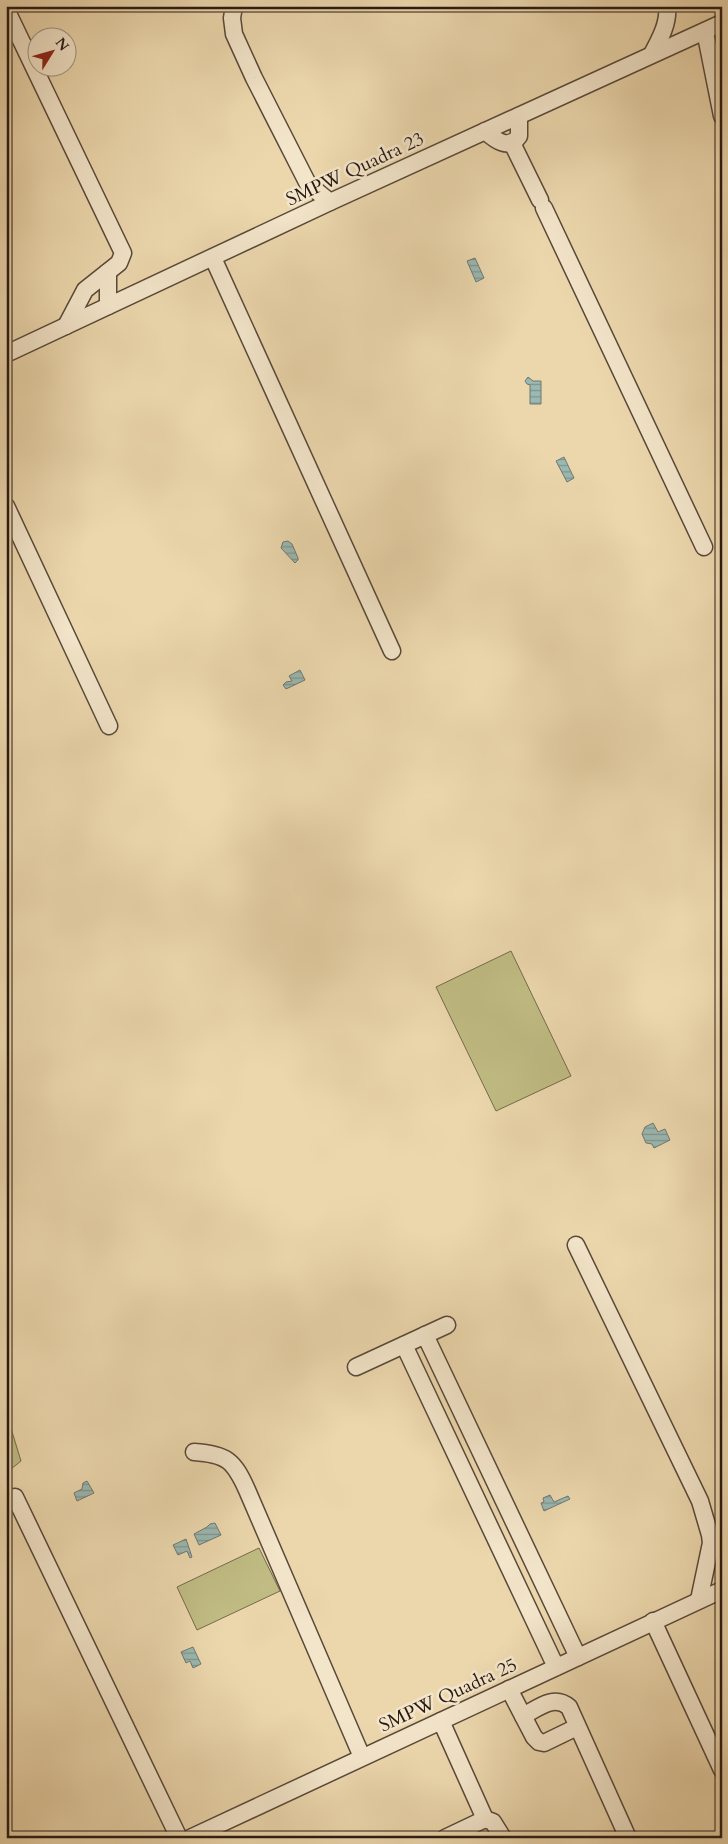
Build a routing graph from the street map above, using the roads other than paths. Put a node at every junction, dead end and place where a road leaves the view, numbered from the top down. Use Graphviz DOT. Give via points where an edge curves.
graph roads {
  1 [pos="234,6"];
  2 [pos="667,6"];
  3 [pos="6,9"];
  4 [pos="722,23"];
  5 [pos="705,31"];
  6 [pos="652,54"];
  7 [pos="519,116"];
  8 [pos="722,116"];
  9 [pos="485,132"];
  10 [pos="512,143"];
  11 [pos="308,184"];
  12 [pos="330,202"];
  13 [pos="308,213"];
  14 [pos="213,258"];
  15 [pos="108,272"];
  16 [pos="108,306"];
  17 [pos="66,326"];
  18 [pos="6,354"];
  19 [pos="6,506"];
  20 [pos="704,547"];
  21 [pos="392,651"];
  22 [pos="109,726"];
  23 [pos="576,1245"];
  24 [pos="447,1324"];
  25 [pos="425,1335"];
  26 [pos="404,1345"];
  27 [pos="356,1367"];
  28 [pos="194,1452"];
  29 [pos="486,1463"];
  30 [pos="464,1473"];
  31 [pos="15,1497"];
  32 [pos="722,1590"];
  33 [pos="549,1596"];
  34 [pos="699,1600"];
  35 [pos="527,1606"];
  36 [pos="653,1622"];
  37 [pos="578,1657"];
  38 [pos="556,1667"];
  39 [pos="509,1689"];
  40 [pos="523,1716"];
  41 [pos="441,1721"];
  42 [pos="577,1727"];
  43 [pos="362,1757"];
  44 [pos="722,1770"];
  45 [pos="485,1819"];
  46 [pos="179,1838"];
  47 [pos="190,1838"];
  48 [pos="446,1838"];
  49 [pos="503,1838"];
  50 [pos="628,1838"];
  1 -- 11 [label="street" via="232,25 243,55"];
  2 -- 6 [label="street" via="661,38"];
  3 -- 15 [label="street" via="122,249 119,263"];
  4 -- 5 [label="street, SMPW Quadra 23"];
  5 -- 6 [label="street, SMPW Quadra 23"];
  5 -- 8 [label="street"];
  6 -- 7 [label="street, SMPW Quadra 23"];
  7 -- 9 [label="street, SMPW Quadra 23"];
  7 -- 10 [label="street" via="519,136"];
  9 -- 10 [label="street" via="499,142"];
  9 -- 12 [label="street, SMPW Quadra 23"];
  10 -- 20 [label="street"];
  11 -- 12 [label="street"];
  11 -- 13 [label="street"];
  12 -- 13 [label="street, SMPW Quadra 23"];
  13 -- 14 [label="street, SMPW Quadra 23"];
  14 -- 16 [label="street, SMPW Quadra 23"];
  14 -- 21 [label="street"];
  15 -- 16 [label="street"];
  15 -- 17 [label="street" via="85,290"];
  16 -- 17 [label="street, SMPW Quadra 23"];
  17 -- 18 [label="street, SMPW Quadra 23"];
  19 -- 22 [label="street"];
  23 -- 34 [label="street" via="700,1501 711,1543"];
  24 -- 25 [label="street"];
  25 -- 26 [label="street"];
  25 -- 29 [label="street"];
  26 -- 27 [label="street"];
  26 -- 30 [label="street"];
  28 -- 43 [label="street" via="224,1457 239,1473"];
  29 -- 30 [label="street"];
  29 -- 33 [label="street"];
  30 -- 35 [label="street"];
  31 -- 46 [label="street"];
  32 -- 34 [label="street, SMPW Quadra 25"];
  33 -- 35 [label="street"];
  33 -- 37 [label="street"];
  34 -- 36 [label="street, SMPW Quadra 25"];
  35 -- 38 [label="street"];
  36 -- 37 [label="street, SMPW Quadra 25"];
  36 -- 44 [label="street"];
  37 -- 38 [label="street, SMPW Quadra 25"];
  38 -- 39 [label="street, SMPW Quadra 25"];
  39 -- 40 [label="street"];
  39 -- 41 [label="street, SMPW Quadra 25"];
  40 -- 42 [label="street" via="537,1741 542,1743"];
  40 -- 42 [label="street" via="553,1701 561,1702 569,1707"];
  41 -- 43 [label="street, SMPW Quadra 25"];
  41 -- 45 [label="street"];
  42 -- 50 [label="street"];
  43 -- 47 [label="street, SMPW Quadra 25"];
  45 -- 48 [label="street"];
  45 -- 49 [label="street" via="493,1822"];
}
